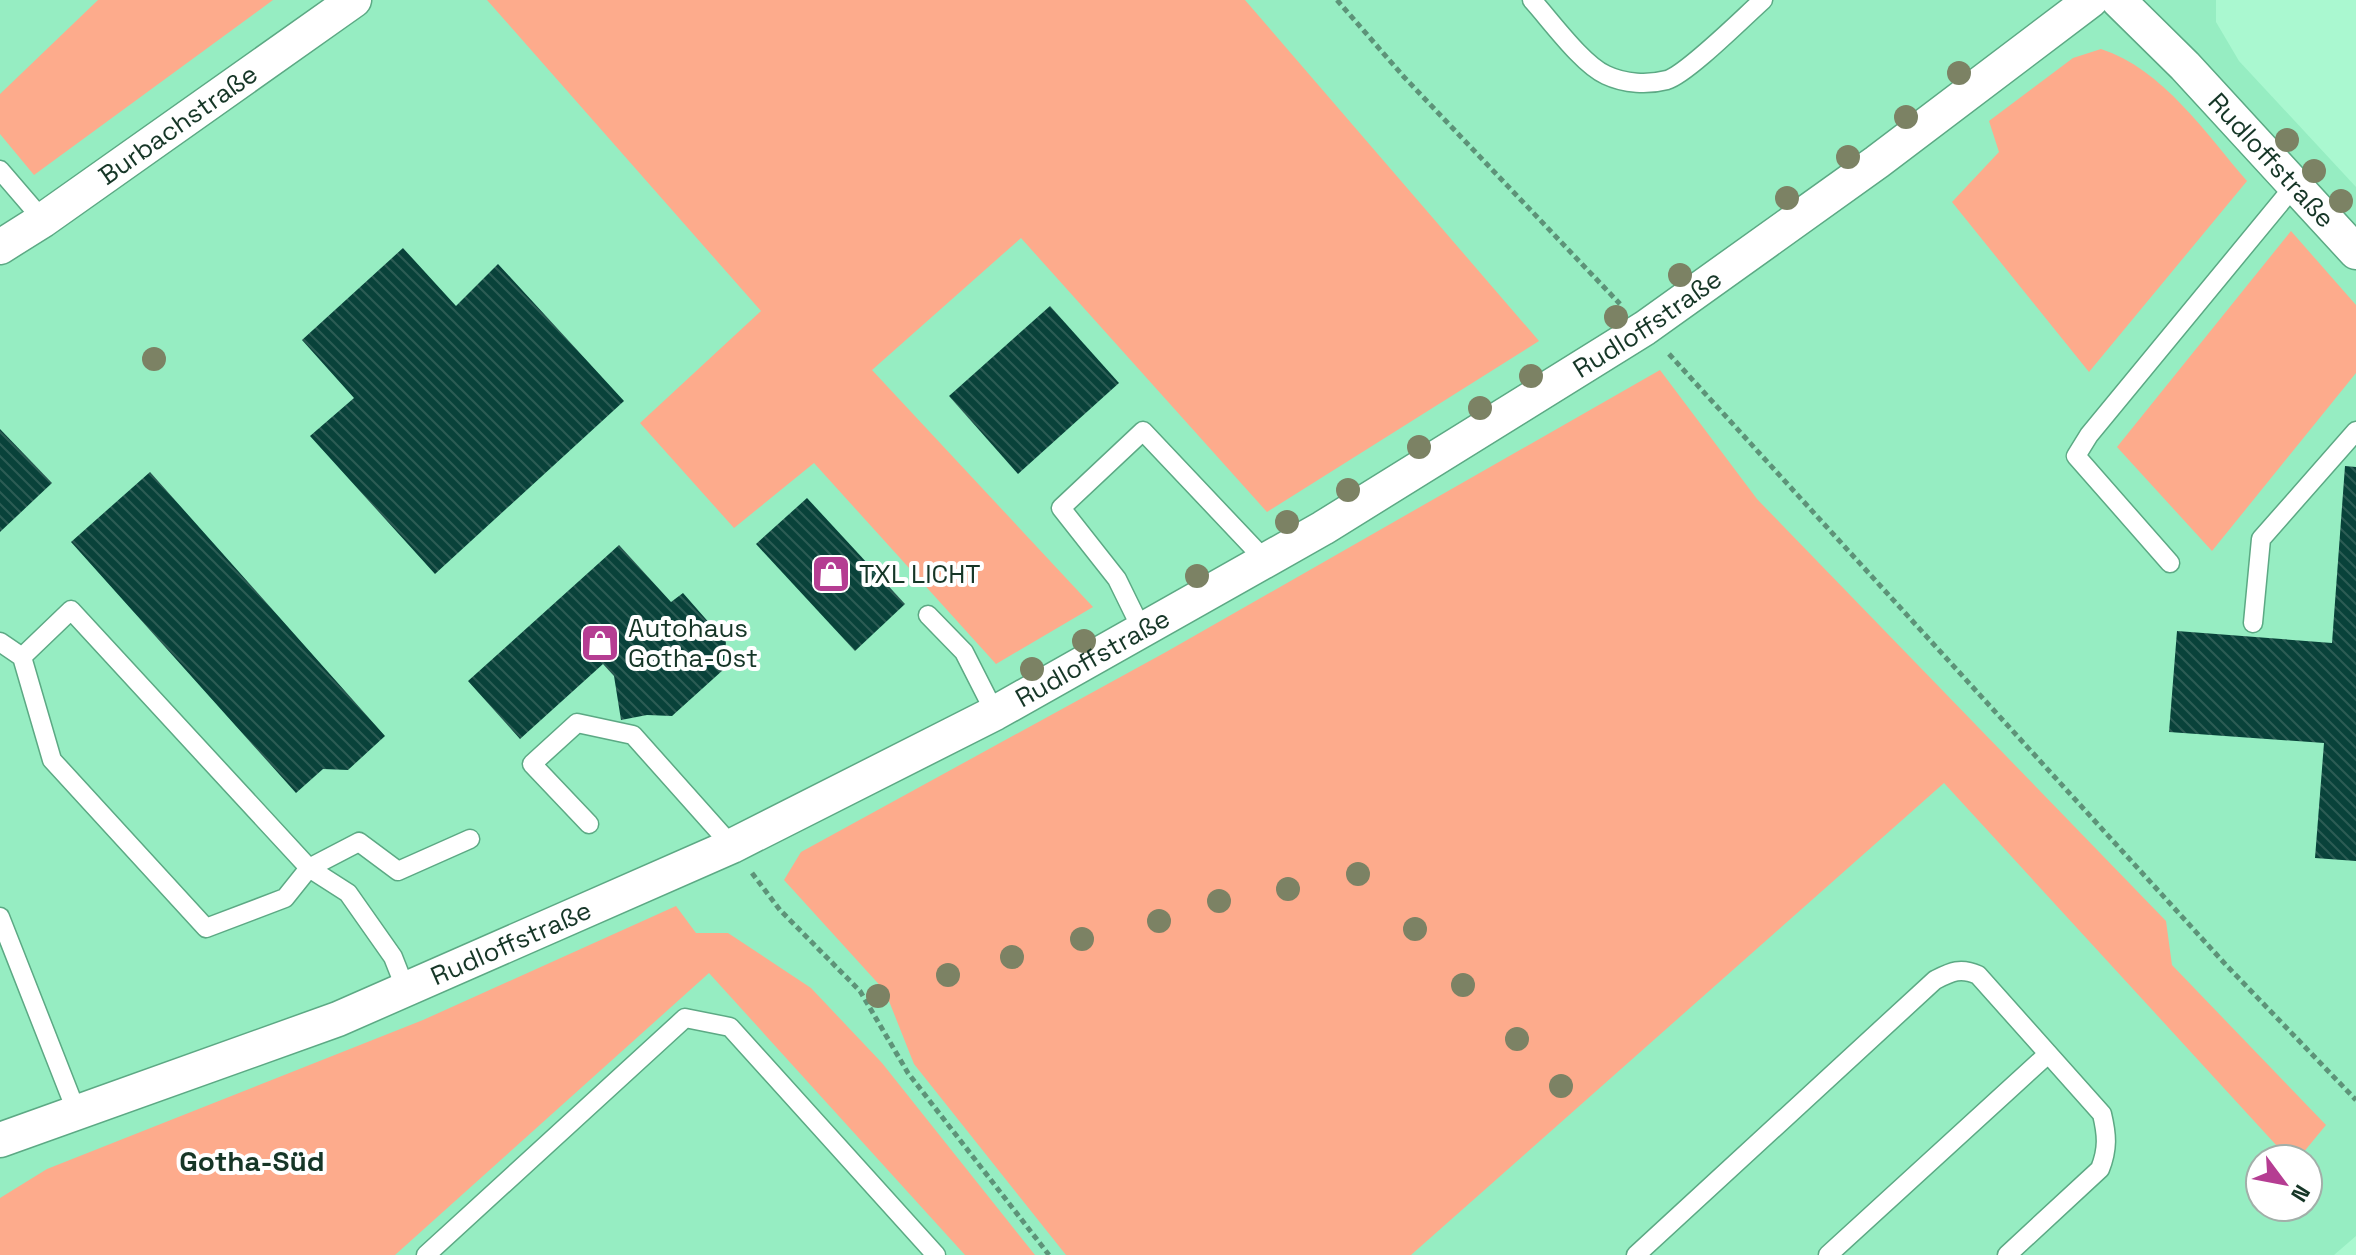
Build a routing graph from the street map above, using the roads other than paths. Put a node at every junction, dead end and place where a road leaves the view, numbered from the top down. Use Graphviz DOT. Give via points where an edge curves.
graph roads {
  1 [pos="354,0"];
  2 [pos="1532,0"];
  3 [pos="1763,0"];
  4 [pos="2091,0"];
  5 [pos="2118,0"];
  6 [pos="0,170"];
  7 [pos="2295,185"];
  8 [pos="43,220"];
  9 [pos="0,247"];
  10 [pos="2356,252"];
  11 [pos="2356,431"];
  12 [pos="1265,560"];
  13 [pos="2170,563"];
  14 [pos="928,615"];
  15 [pos="2253,623"];
  16 [pos="1142,630"];
  17 [pos="0,642"];
  18 [pos="22,657"];
  19 [pos="995,713"];
  20 [pos="589,824"];
  21 [pos="470,839"];
  22 [pos="732,846"];
  23 [pos="309,868"];
  24 [pos="0,917"];
  25 [pos="406,990"];
  26 [pos="2048,1054"];
  27 [pos="77,1113"];
  28 [pos="0,1140"];
  29 [pos="426,1255"];
  30 [pos="936,1255"];
  31 [pos="1636,1255"];
  32 [pos="1828,1255"];
  33 [pos="2007,1255"];
  1 -- 8 [label="street, Burbachstraße"];
  2 -- 3 [label="lane" via="1605,75 1637,84 1670,79"];
  4 -- 12 [label="street, Rudloffstraße" via="1877,162 1633,316 1323,528"];
  5 -- 7 [label="street, Rudloffstraße"];
  6 -- 8 [label="lane"];
  7 -- 10 [label="street, Rudloffstraße"];
  7 -- 13 [label="lane" via="2076,456"];
  8 -- 9 [label="street, Burbachstraße"];
  11 -- 15 [label="lane" via="2261,539"];
  12 -- 16 [label="street, Rudloffstraße"];
  12 -- 16 [label="lane" via="1143,431 1061,508 1117,579"];
  14 -- 19 [label="lane" via="964,652"];
  16 -- 19 [label="street, Rudloffstraße"];
  17 -- 18 [label="lane"];
  18 -- 23 [label="lane" via="71,610"];
  18 -- 23 [label="lane" via="52,760 206,928 285,898"];
  19 -- 22 [label="street, Rudloffstraße"];
  20 -- 22 [label="lane" via="532,764 577,723 633,735"];
  21 -- 23 [label="lane" via="398,871 359,842"];
  22 -- 25 [label="street, Rudloffstraße"];
  23 -- 25 [label="lane" via="348,893 393,957"];
  24 -- 27 [label="lane"];
  25 -- 27 [label="street, Rudloffstraße"];
  26 -- 31 [label="lane" via="1978,975 1954,970 1935,980"];
  26 -- 32 [label="lane"];
  26 -- 33 [label="lane" via="2102,1114 2107,1153 2100,1169"];
  27 -- 28 [label="street, Rudloffstraße"];
  29 -- 30 [label="lane" via="685,1018 730,1027"];
}
